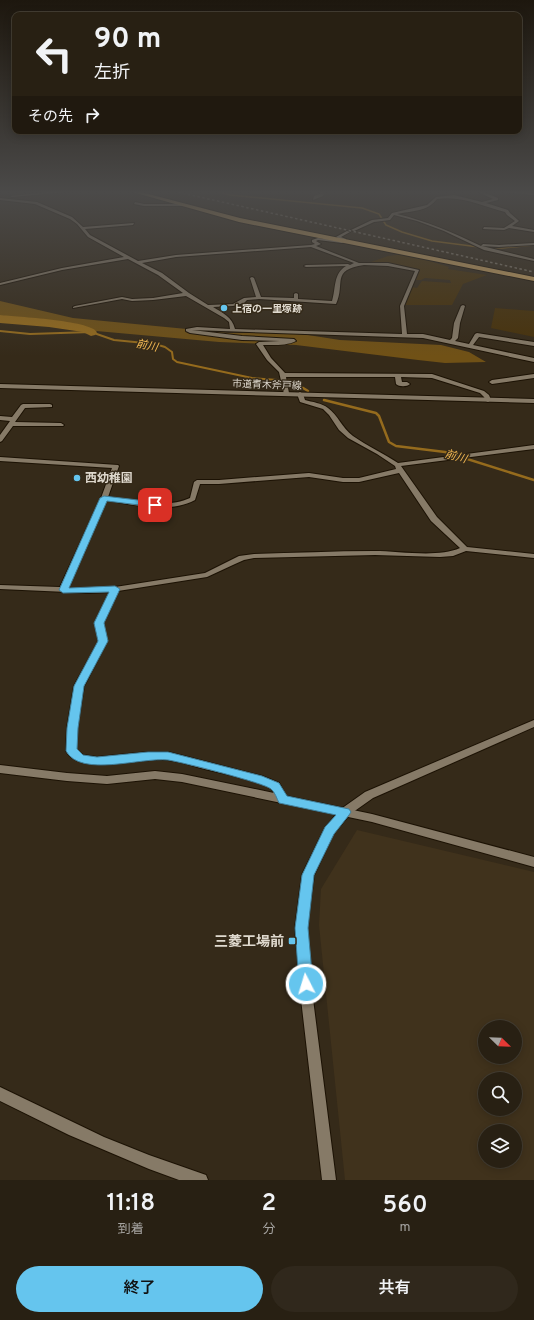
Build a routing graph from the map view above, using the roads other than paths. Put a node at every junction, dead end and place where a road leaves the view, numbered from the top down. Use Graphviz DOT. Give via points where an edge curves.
graph roads {
  1 [pos="108,246"];
  2 [pos="311,246"];
  3 [pos="374,246"];
  4 [pos="479,246"];
  5 [pos="129,257"];
  6 [pos="534,260"];
  7 [pos="137,262"];
  8 [pos="360,264"];
  9 [pos="348,265"];
  10 [pos="306,266"];
  11 [pos="252,278"];
  12 [pos="534,279"];
  13 [pos="0,284"];
  14 [pos="187,294"];
  15 [pos="296,294"];
  16 [pos="259,298"];
  17 [pos="296,300"];
  18 [pos="208,306"];
  19 [pos="463,306"];
  20 [pos="75,307"];
  21 [pos="233,330"];
  22 [pos="405,335"];
  23 [pos="451,342"];
  24 [pos="534,344"];
  25 [pos="471,345"];
  26 [pos="534,360"];
  27 [pos="283,376"];
  28 [pos="398,376"];
  29 [pos="534,376"];
  30 [pos="492,382"];
  31 [pos="407,384"];
  32 [pos="0,386"];
  33 [pos="286,393"];
  34 [pos="300,394"];
  35 [pos="488,400"];
  36 [pos="534,402"];
  37 [pos="50,406"];
  38 [pos="0,418"];
  39 [pos="12,422"];
  40 [pos="61,425"];
  41 [pos="0,440"];
  42 [pos="534,447"];
  43 [pos="0,459"];
  44 [pos="399,468"];
  45 [pos="104,498"];
  46 [pos="465,549"];
  47 [pos="534,556"];
  48 [pos="0,587"];
  49 [pos="115,589"];
  50 [pos="63,590"];
  51 [pos="534,723"];
  52 [pos="0,769"];
  53 [pos="283,800"];
  54 [pos="345,812"];
  55 [pos="534,862"];
  56 [pos="0,1094"];
  57 [pos="201,1180"];
  58 [pos="330,1180"];
  1 -- 5 [label="street"];
  2 -- 7 [label="street" via="176,256"];
  2 -- 8 [label="street"];
  3 -- 12 [label="highway"];
  4 -- 6 [label="street" via="492,252"];
  5 -- 7 [label="street"];
  5 -- 13 [label="street"];
  7 -- 14 [label="street" via="165,277"];
  8 -- 9 [label="street"];
  8 -- 22 [label="street" via="371,263 418,270 402,306"];
  9 -- 10 [label="street"];
  9 -- 17 [label="street" via="338,278 334,303"];
  11 -- 16 [label="street"];
  14 -- 18 [label="street"];
  14 -- 20 [label="street" via="153,299 122,298"];
  15 -- 17 [label="street"];
  16 -- 17 [label="street"];
  16 -- 18 [label="street"];
  18 -- 21 [label="street" via="226,317 231,322"];
  19 -- 23 [label="street" via="456,323 455,338"];
  21 -- 22 [label="street"];
  21 -- 27 [label="street" via="188,330 242,338 292,340 259,344"];
  22 -- 23 [label="street"];
  23 -- 25 [label="street"];
  24 -- 25 [label="street" via="477,335"];
  25 -- 26 [label="street"];
  27 -- 28 [label="street"];
  27 -- 33 [label="street"];
  28 -- 31 [label="street" via="399,384"];
  28 -- 35 [label="street" via="441,378 482,392"];
  29 -- 30 [label="street"];
  32 -- 33 [label="street, 市道青木斧戸線"];
  33 -- 34 [label="street, 市道青木斧戸線"];
  34 -- 35 [label="street, 市道青木斧戸線"];
  34 -- 44 [label="street" via="302,401 329,411 350,437"];
  35 -- 36 [label="street, 市道青木斧戸線"];
  37 -- 39 [label="street" via="23,406"];
  38 -- 39 [label="street"];
  39 -- 40 [label="street"];
  39 -- 41 [label="street"];
  42 -- 44 [label="street" via="452,456"];
  43 -- 45 [label="street" via="116,466"];
  44 -- 45 [label="street" via="358,480 308,475 197,482 193,499 184,504 155,505"];
  44 -- 46 [label="street" via="434,519"];
  45 -- 50 [label="street"];
  46 -- 47 [label="street"];
  46 -- 49 [label="street" via="453,554 440,555 375,553 254,556 232,562 208,576"];
  48 -- 50 [label="street"];
  49 -- 50 [label="street"];
  49 -- 53 [label="street" via="99,623 103,641 79,686 71,751 80,758 97,761 168,756 258,779 275,786"];
  51 -- 54 [label="street" via="369,795"];
  52 -- 53 [label="street" via="108,780 155,775 182,778"];
  53 -- 54 [label="street"];
  54 -- 55 [label="street"];
  54 -- 58 [label="street" via="329,831 308,875 301,928 307,999"];
  56 -- 57 [label="street" via="54,1122 160,1167"];
}
